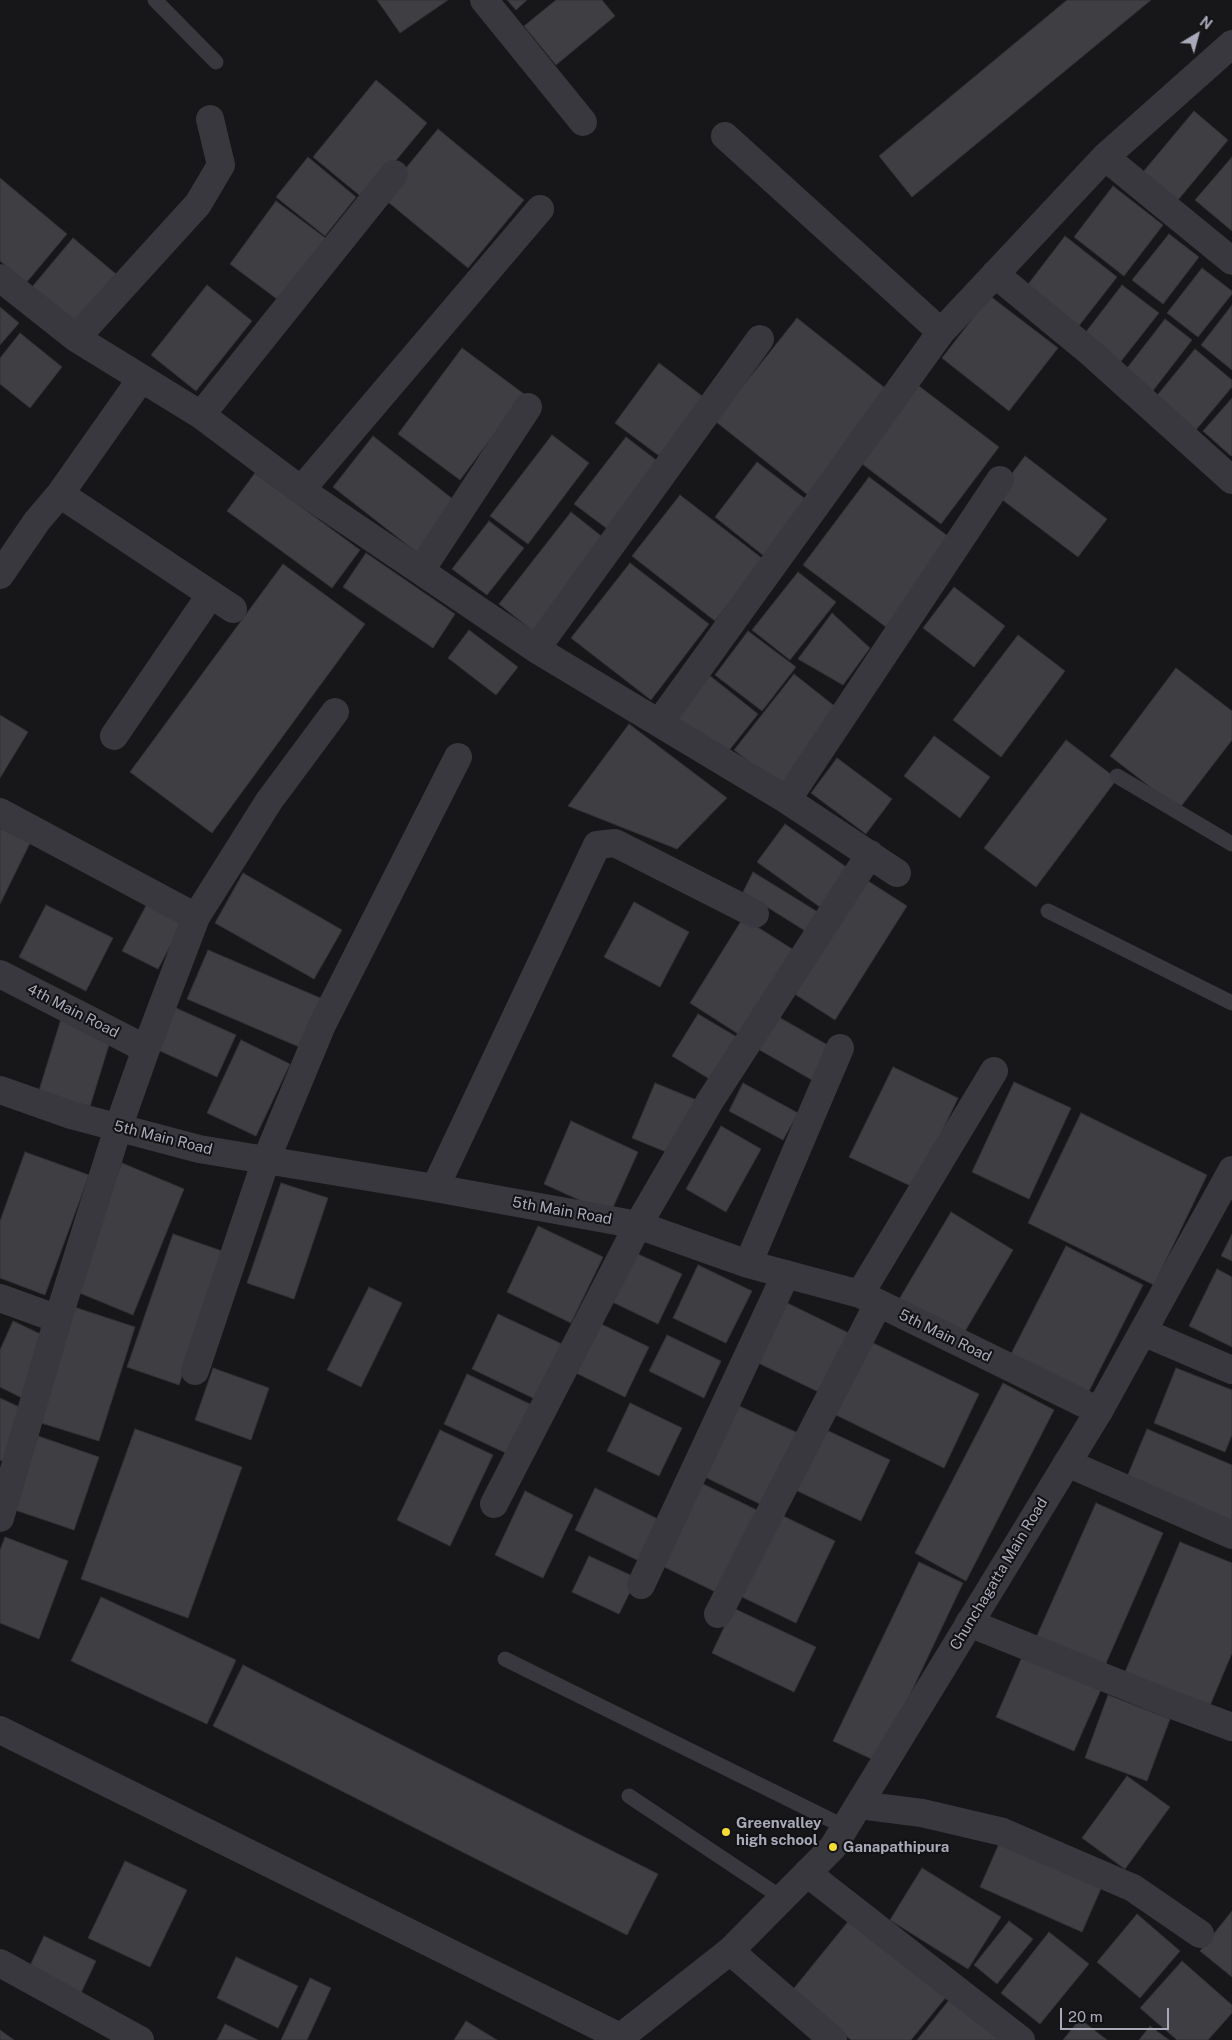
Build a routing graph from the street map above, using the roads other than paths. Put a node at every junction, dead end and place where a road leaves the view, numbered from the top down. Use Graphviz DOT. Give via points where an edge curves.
graph roads {
  1 [pos="155,0"];
  2 [pos="484,0"];
  3 [pos="1232,44"];
  4 [pos="216,62"];
  5 [pos="210,119"];
  6 [pos="583,122"];
  7 [pos="725,136"];
  8 [pos="1105,157"];
  9 [pos="394,174"];
  10 [pos="540,209"];
  11 [pos="1232,261"];
  12 [pos="995,274"];
  13 [pos="0,278"];
  14 [pos="941,332"];
  15 [pos="76,338"];
  16 [pos="760,339"];
  17 [pos="140,379"];
  18 [pos="528,406"];
  19 [pos="201,415"];
  20 [pos="1000,480"];
  21 [pos="1232,480"];
  22 [pos="301,490"];
  23 [pos="60,494"];
  24 [pos="421,570"];
  25 [pos="0,576"];
  26 [pos="211,594"];
  27 [pos="233,609"];
  28 [pos="536,649"];
  29 [pos="335,712"];
  30 [pos="659,723"];
  31 [pos="114,736"];
  32 [pos="458,757"];
  33 [pos="1117,776"];
  34 [pos="787,800"];
  35 [pos="0,812"];
  36 [pos="1232,844"];
  37 [pos="870,854"];
  38 [pos="897,873"];
  39 [pos="1048,911"];
  40 [pos="755,914"];
  41 [pos="196,917"];
  42 [pos="0,974"];
  43 [pos="1232,1003"];
  44 [pos="840,1048"];
  45 [pos="146,1049"];
  46 [pos="994,1071"];
  47 [pos="0,1090"];
  48 [pos="118,1128"];
  49 [pos="266,1160"];
  50 [pos="1230,1176"];
  51 [pos="435,1188"];
  52 [pos="638,1225"];
  53 [pos="748,1264"];
  54 [pos="786,1274"];
  55 [pos="0,1298"];
  56 [pos="869,1299"];
  57 [pos="58,1319"];
  58 [pos="1143,1332"];
  59 [pos="1232,1370"];
  60 [pos="195,1371"];
  61 [pos="1098,1410"];
  62 [pos="1066,1463"];
  63 [pos="6,1473"];
  64 [pos="494,1504"];
  65 [pos="0,1518"];
  66 [pos="1232,1535"];
  67 [pos="641,1585"];
  68 [pos="718,1614"];
  69 [pos="969,1623"];
  70 [pos="505,1659"];
  71 [pos="1232,1727"];
  72 [pos="0,1730"];
  73 [pos="629,1796"];
  74 [pos="852,1816"];
  75 [pos="807,1873"];
  76 [pos="782,1898"];
  77 [pos="1200,1934"];
  78 [pos="730,1951"];
  79 [pos="0,1963"];
  80 [pos="619,2039"];
  81 [pos="140,2040"];
  82 [pos="833,2040"];
  83 [pos="1021,2040"];
  1 -- 4 [label="lane"];
  2 -- 6 [label="street"];
  3 -- 8 [label="street"];
  5 -- 15 [label="street" via="221,165 198,204"];
  7 -- 14 [label="street"];
  8 -- 11 [label="street"];
  8 -- 12 [label="street"];
  9 -- 19 [label="street"];
  10 -- 22 [label="street"];
  12 -- 14 [label="street"];
  12 -- 21 [label="street" via="1091,353"];
  13 -- 15 [label="street"];
  14 -- 30 [label="street"];
  15 -- 17 [label="street"];
  16 -- 28 [label="street"];
  17 -- 19 [label="street"];
  17 -- 23 [label="street"];
  18 -- 24 [label="street"];
  19 -- 22 [label="street"];
  20 -- 34 [label="street"];
  22 -- 24 [label="street"];
  23 -- 25 [label="street" via="37,521"];
  23 -- 26 [label="street"];
  24 -- 28 [label="street"];
  26 -- 27 [label="street"];
  26 -- 31 [label="street"];
  28 -- 30 [label="street"];
  29 -- 41 [label="street" via="269,801"];
  30 -- 34 [label="street"];
  32 -- 49 [label="street" via="322,1025"];
  33 -- 36 [label="lane"];
  34 -- 37 [label="street"];
  35 -- 41 [label="street"];
  37 -- 38 [label="street"];
  37 -- 52 [label="street" via="710,1101"];
  39 -- 43 [label="lane"];
  40 -- 51 [label="street" via="615,843 597,844"];
  41 -- 45 [label="street"];
  42 -- 45 [label="street, 4th Main Road"];
  44 -- 53 [label="street"];
  45 -- 48 [label="street"];
  46 -- 56 [label="street"];
  47 -- 48 [label="street, 5th Main Road"];
  48 -- 49 [label="street, 5th Main Road" via="199,1149"];
  48 -- 57 [label="street"];
  49 -- 51 [label="street, 5th Main Road"];
  49 -- 60 [label="street"];
  50 -- 58 [label="street, Chunchagatta Main Road"];
  51 -- 52 [label="street, 5th Main Road"];
  52 -- 53 [label="street, 5th Main Road"];
  52 -- 64 [label="street"];
  53 -- 54 [label="street, 5th Main Road"];
  54 -- 56 [label="street, 5th Main Road"];
  54 -- 67 [label="street"];
  55 -- 57 [label="street"];
  56 -- 61 [label="street, 5th Main Road"];
  56 -- 68 [label="street"];
  57 -- 63 [label="street"];
  58 -- 59 [label="street"];
  58 -- 61 [label="street, Chunchagatta Main Road"];
  61 -- 62 [label="street, Chunchagatta Main Road"];
  62 -- 66 [label="street"];
  62 -- 69 [label="street, Chunchagatta Main Road"];
  63 -- 65 [label="street"];
  69 -- 71 [label="street"];
  69 -- 74 [label="street, Chunchagatta Main Road"];
  70 -- 74 [label="lane"];
  72 -- 80 [label="street"];
  73 -- 76 [label="lane"];
  74 -- 75 [label="street, Chunchagatta Main Road" via="834,1847"];
  74 -- 77 [label="street" via="922,1813 1003,1832 1133,1888"];
  75 -- 76 [label="street, Chunchagatta Main Road"];
  75 -- 83 [label="street"];
  76 -- 78 [label="street, Chunchagatta Main Road"];
  78 -- 80 [label="street, Chunchagatta Main Road"];
  78 -- 82 [label="street"];
  79 -- 81 [label="street"];
}
